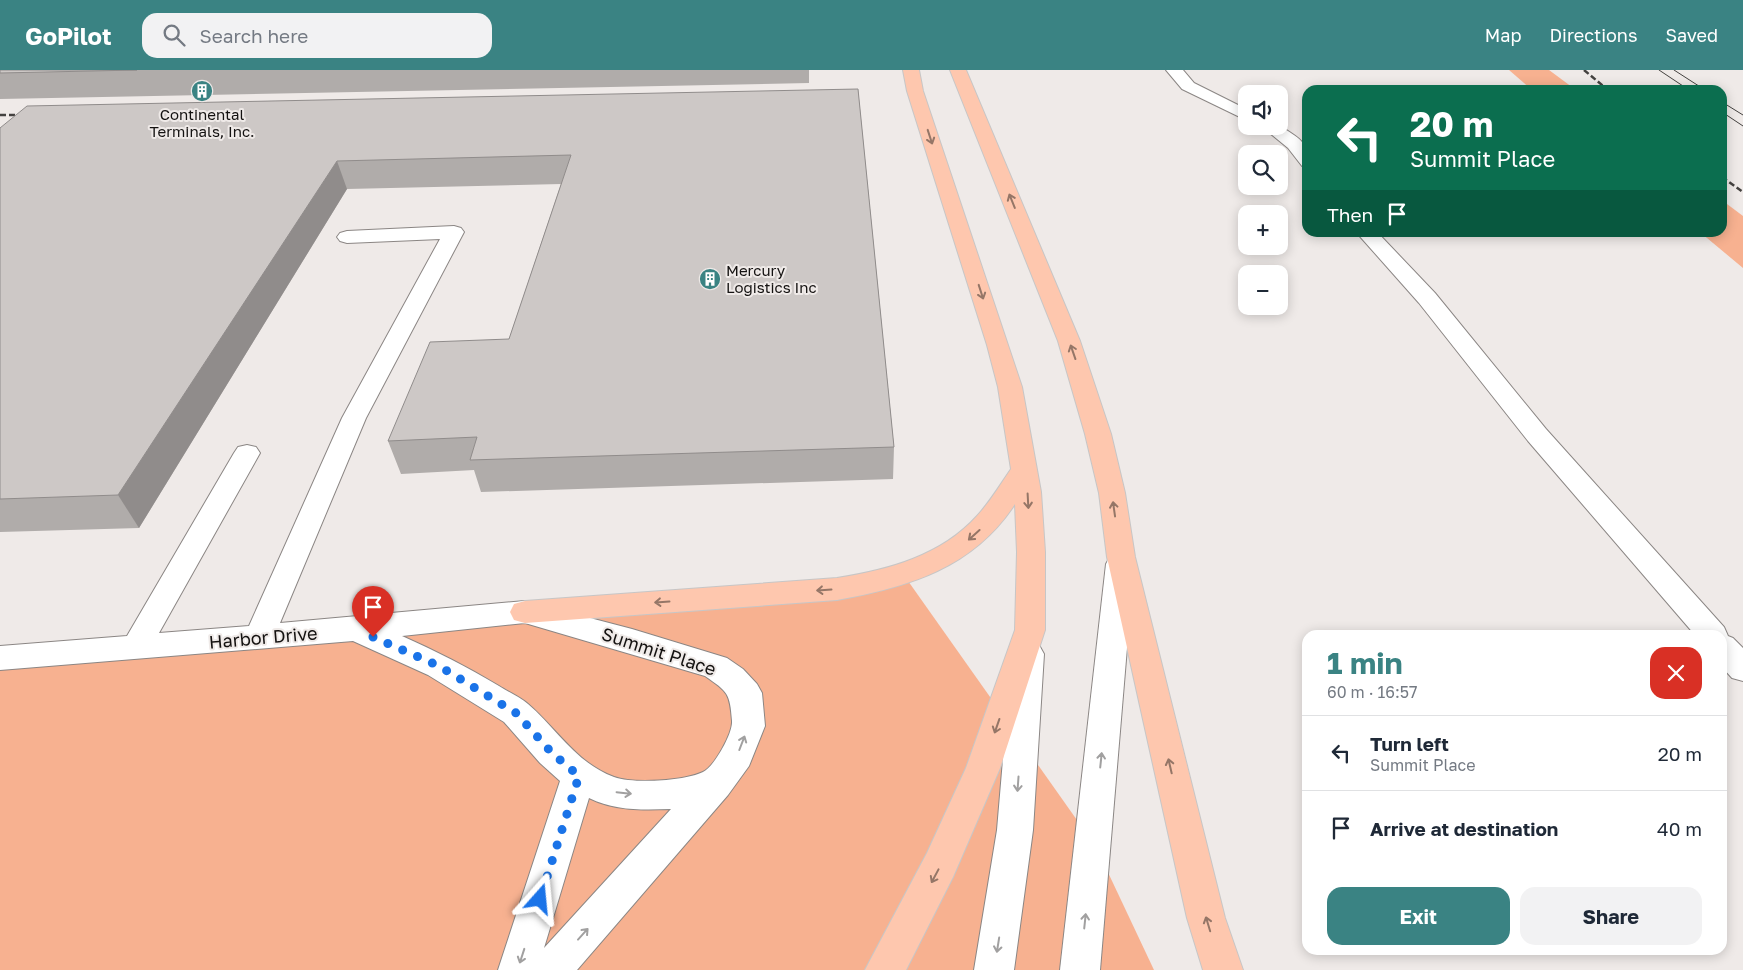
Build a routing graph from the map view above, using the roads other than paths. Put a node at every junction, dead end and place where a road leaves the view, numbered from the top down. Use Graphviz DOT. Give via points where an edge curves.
graph roads {
  1 [pos="901,70"];
  2 [pos="958,70"];
  3 [pos="1174,70"];
  4 [pos="913,81"];
  5 [pos="1238,111"];
  6 [pos="1282,135"];
  7 [pos="1302,154"];
  8 [pos="347,237"];
  9 [pos="1371,237"];
  10 [pos="247,453"];
  11 [pos="1024,469"];
  12 [pos="1121,557"];
  13 [pos="525,612"];
  14 [pos="357,630"];
  15 [pos="1030,630"];
  16 [pos="1709,630"];
  17 [pos="259,637"];
  18 [pos="136,647"];
  19 [pos="1727,651"];
  20 [pos="0,658"];
  21 [pos="1743,669"];
  22 [pos="579,776"];
  23 [pos="716,784"];
  24 [pos="518,970"];
  25 [pos="550,970"];
  26 [pos="885,970"];
  27 [pos="994,970"];
  28 [pos="1080,970"];
  29 [pos="1223,970"];
  1 -- 4 [label="highway"];
  12 -- 2 [label="highway, one-way" via="1112,494 1084,384"];
  3 -- 5 [label="street" via="1188,86"];
  4 -- 11 [label="highway, one-way" via="998,345 1010,387"];
  6 -- 7 [label="street"];
  8 -- 17 [label="street" via="454,232 354,418"];
  9 -- 16 [label="street" via="1427,298 1537,435"];
  10 -- 18 [label="street"];
  11 -- 13 [label="highway, one-way" via="984,527 966,543 941,558 874,583 837,589"];
  11 -- 15 [label="highway, one-way" via="1031,552"];
  28 -- 12 [label="street, one-way"];
  29 -- 12 [label="highway, one-way" via="1206,918"];
  13 -- 14 [label="street, Harbor Drive"];
  23 -- 13 [label="street, Summit Place, one-way" via="737,756 749,726 746,693 732,678 716,667"];
  14 -- 17 [label="street, Harbor Drive"];
  14 -- 22 [label="street" via="439,666 516,713 552,753"];
  15 -- 26 [label="highway, one-way" via="983,768 940,865"];
  15 -- 27 [label="street, one-way" via="1015,830"];
  17 -- 18 [label="street, Harbor Drive"];
  18 -- 20 [label="street, Harbor Drive"];
  19 -- 21 [label="street"];
  22 -- 23 [label="street, one-way" via="611,792 643,795 678,794"];
  22 -- 24 [label="street, one-way"];
  25 -- 23 [label="street, Summit Place, one-way"];
}
